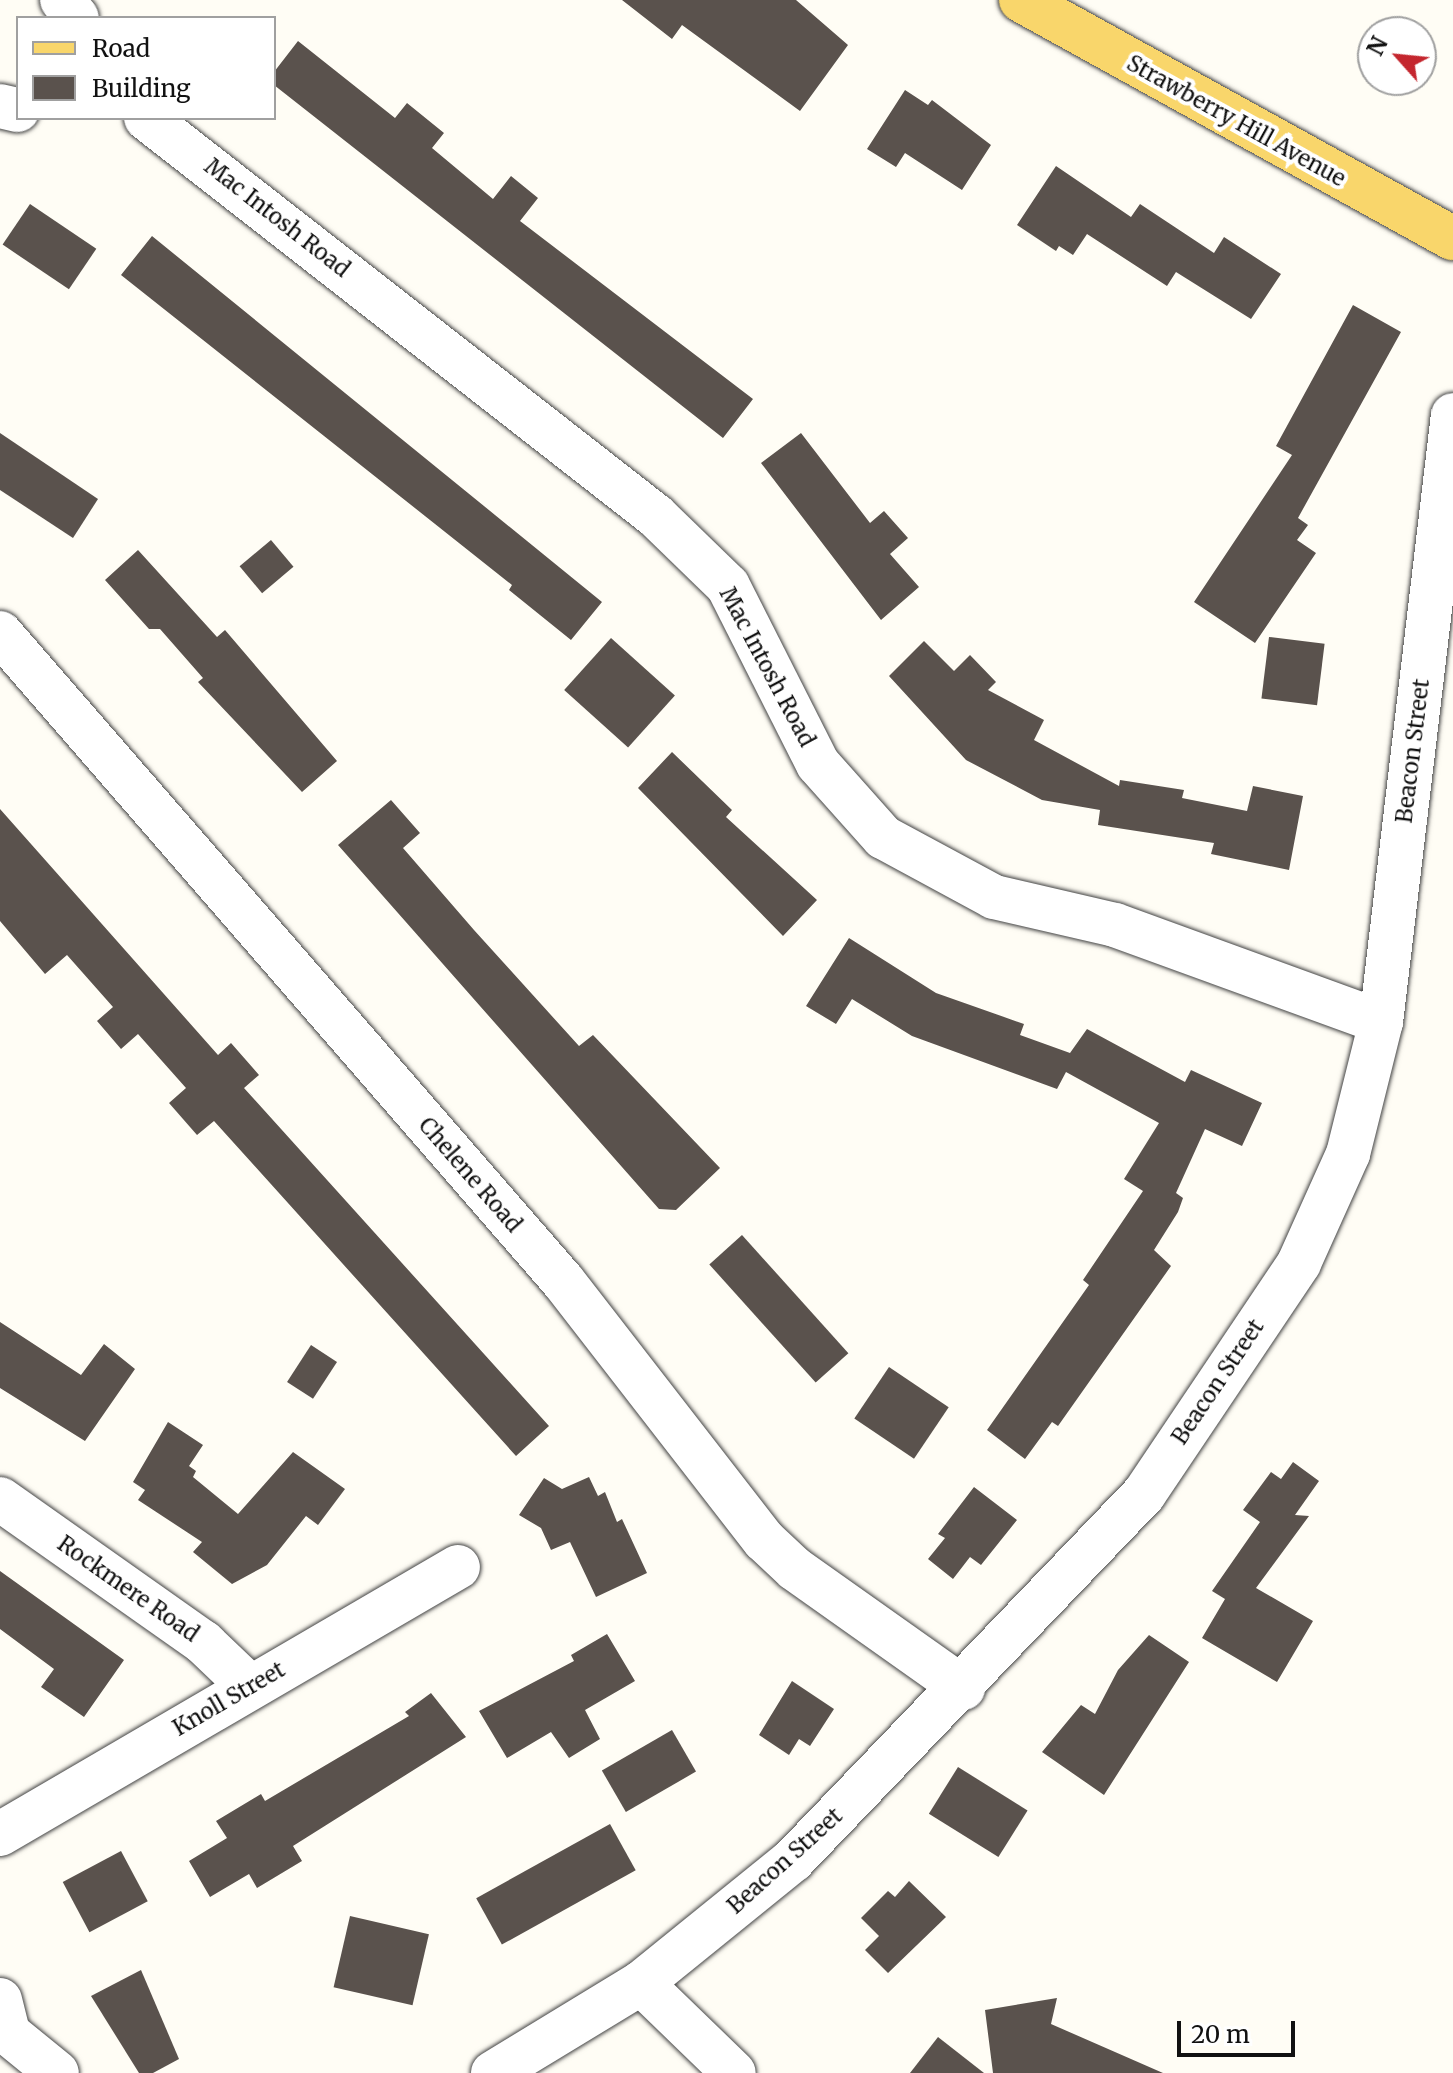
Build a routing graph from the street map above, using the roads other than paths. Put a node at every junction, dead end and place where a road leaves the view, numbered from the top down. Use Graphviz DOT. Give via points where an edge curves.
graph roads {
  1 [pos="62,0"];
  2 [pos="1021,0"];
  3 [pos="75,16"];
  4 [pos="149,120"];
  5 [pos="1453,238"];
  6 [pos="1453,415"];
  7 [pos="0,633"];
  8 [pos="1381,1022"];
  9 [pos="0,1499"];
  10 [pos="458,1567"];
  11 [pos="250,1687"];
  12 [pos="963,1688"];
  13 [pos="0,1834"];
  14 [pos="641,1983"];
  15 [pos="3,2028"];
  16 [pos="57,2073"];
  17 [pos="493,2073"];
  18 [pos="734,2073"];
  1 -- 3 [label="street"];
  2 -- 5 [label="main road, Strawberry Hill Avenue"];
  4 -- 8 [label="street, Mac Intosh Road" via="656,516 698,556 728,586 818,764 883,837 994,897 1115,925"];
  6 -- 8 [label="street, Beacon Street"];
  7 -- 12 [label="street, Chelene Road" via="563,1281 764,1540 795,1569"];
  8 -- 12 [label="street, Beacon Street" via="1348,1154 1299,1263 1144,1494"];
  9 -- 11 [label="street, Rockmere Road" via="203,1642"];
  10 -- 11 [label="street, Knoll Street"];
  11 -- 13 [label="street, Knoll Street"];
  12 -- 14 [label="street, Beacon Street" via="793,1860"];
  14 -- 17 [label="street, Beacon Street"];
  14 -- 18 [label="street"];
  15 -- 16 [label="street"];
}
